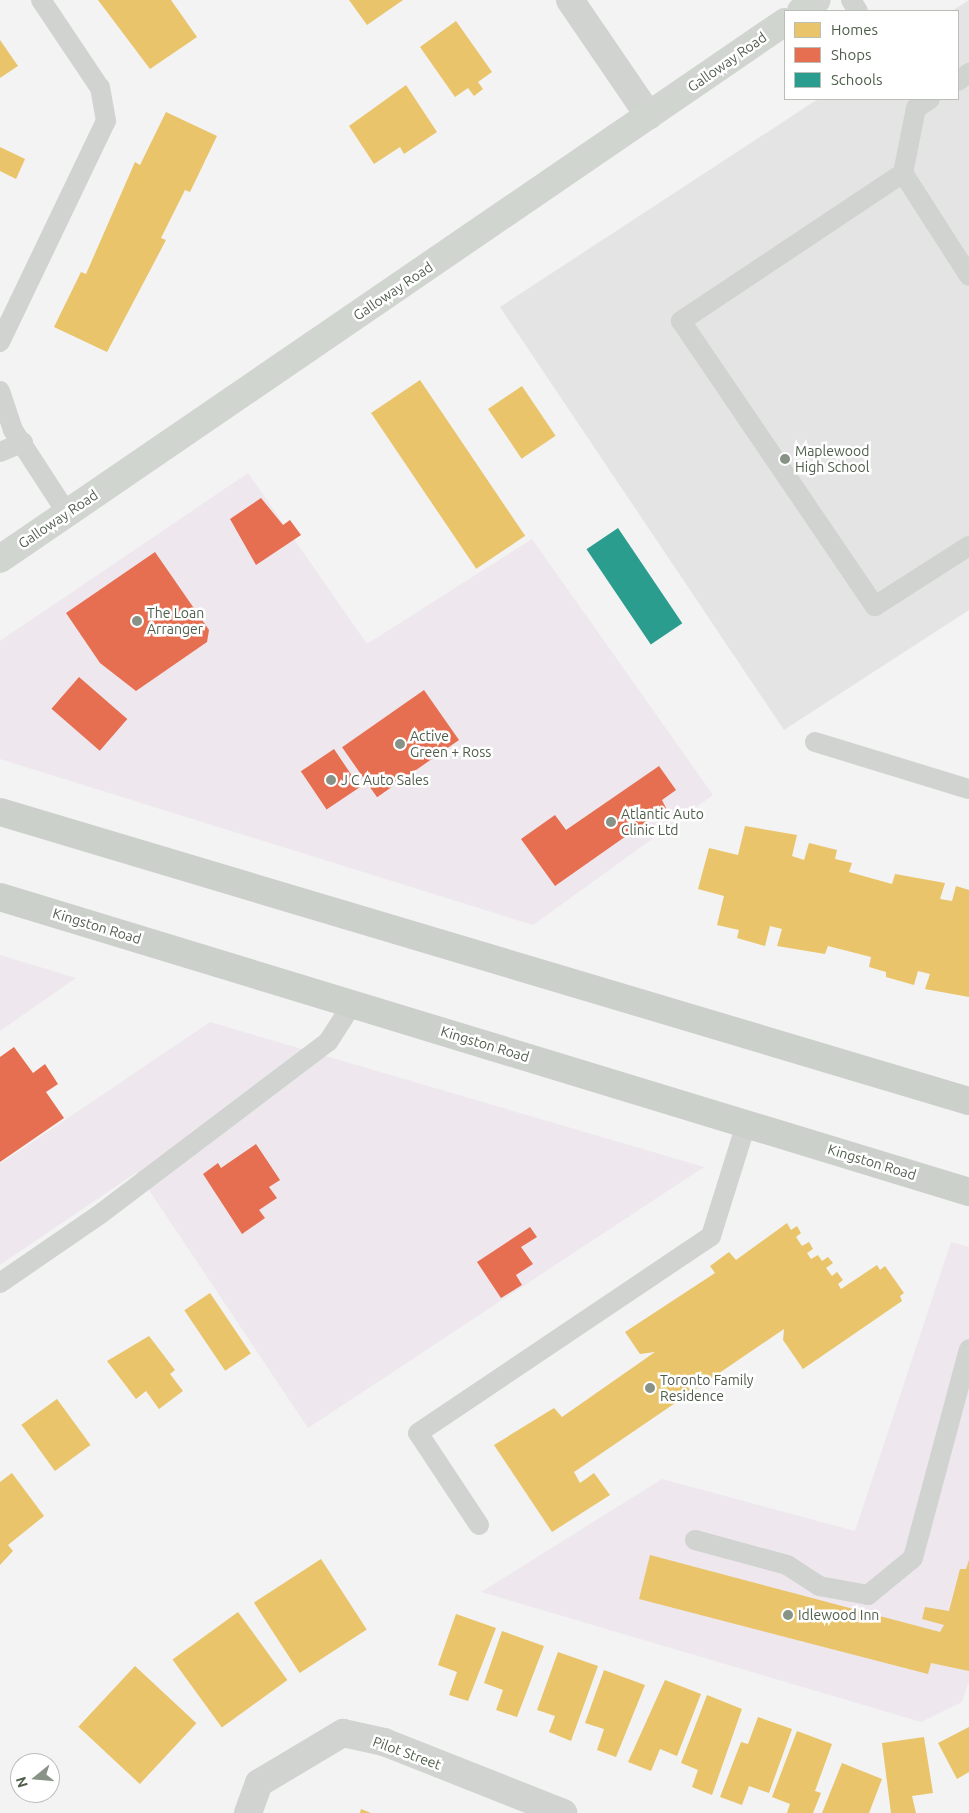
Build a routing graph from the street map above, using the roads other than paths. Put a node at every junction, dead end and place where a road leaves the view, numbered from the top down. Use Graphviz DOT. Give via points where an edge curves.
graph roads {
  1 [pos="41,0"];
  2 [pos="570,0"];
  3 [pos="817,0"];
  4 [pos="802,10"];
  5 [pos="784,23"];
  6 [pos="919,102"];
  7 [pos="649,116"];
  8 [pos="903,173"];
  9 [pos="969,276"];
  10 [pos="0,342"];
  11 [pos="0,391"];
  12 [pos="23,442"];
  13 [pos="0,452"];
  14 [pos="67,513"];
  15 [pos="969,546"];
  16 [pos="0,559"];
  17 [pos="816,742"];
  18 [pos="969,788"];
  19 [pos="0,812"];
  20 [pos="0,897"];
  21 [pos="352,1003"];
  22 [pos="969,1101"];
  23 [pos="746,1124"];
  24 [pos="969,1192"];
  25 [pos="0,1283"];
  26 [pos="969,1349"];
  27 [pos="479,1525"];
  28 [pos="695,1540"];
  29 [pos="248,1813"];
  30 [pos="563,1813"];
  1 -- 10 [label="lane" via="100,88 106,121"];
  2 -- 7 [label="street"];
  3 -- 4 [label="street"];
  5 -- 7 [label="street, Galloway Road"];
  6 -- 8 [label="lane"];
  7 -- 14 [label="street, Galloway Road"];
  8 -- 9 [label="lane"];
  8 -- 15 [label="lane" via="681,321 875,606"];
  11 -- 12 [label="lane" via="13,430"];
  12 -- 13 [label="lane" via="18,448"];
  12 -- 14 [label="lane"];
  14 -- 16 [label="street, Galloway Road"];
  17 -- 18 [label="lane"];
  19 -- 22 [label="main road"];
  20 -- 21 [label="main road, Kingston Road"];
  21 -- 23 [label="main road, Kingston Road"];
  21 -- 25 [label="lane" via="328,1042 99,1215"];
  23 -- 24 [label="main road, Kingston Road"];
  23 -- 27 [label="lane" via="711,1236 418,1433"];
  26 -- 28 [label="lane" via="913,1558 868,1595 819,1586 787,1565"];
  29 -- 30 [label="street, Pilot Street" via="260,1783 343,1733 384,1742"];
}
